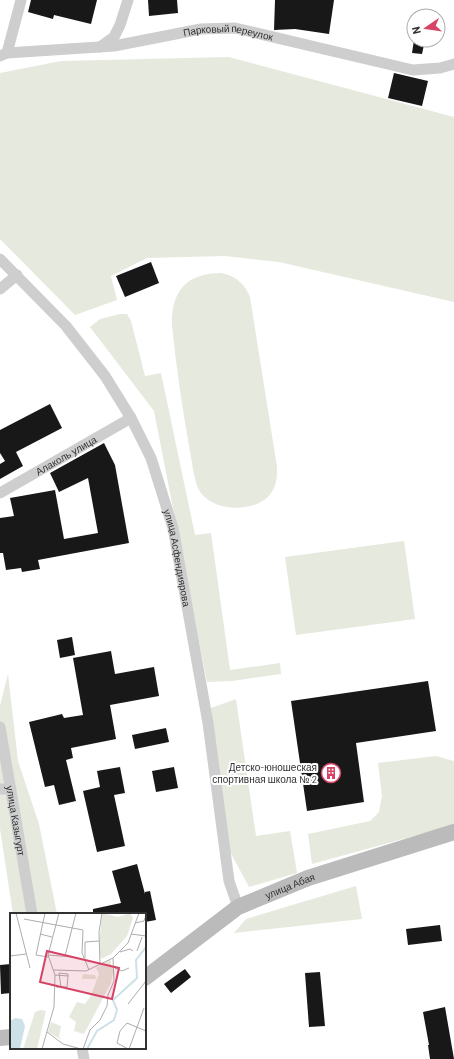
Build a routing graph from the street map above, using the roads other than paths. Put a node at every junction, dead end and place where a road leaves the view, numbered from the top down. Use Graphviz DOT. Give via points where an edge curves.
graph roads {
  1 [pos="21,0"];
  2 [pos="128,0"];
  3 [pos="99,47"];
  4 [pos="4,55"];
  5 [pos="454,64"];
  6 [pos="0,259"];
  7 [pos="17,276"];
  8 [pos="0,289"];
  9 [pos="132,418"];
  10 [pos="0,493"];
  11 [pos="0,727"];
  12 [pos="5,789"];
  13 [pos="454,832"];
  14 [pos="238,907"];
  15 [pos="32,913"];
  16 [pos="146,977"];
  17 [pos="10,1037"];
  18 [pos="0,1038"];
  19 [pos="82,1049"];
  20 [pos="84,1059"];
  1 -- 4 [label="street"];
  2 -- 3 [label="street" via="114,37"];
  3 -- 4 [label="street, Парковый переулок"];
  3 -- 5 [label="street, Парковый переулок" via="201,29 235,28 413,70"];
  6 -- 7 [label="street, улица Асфендиярова"];
  7 -- 8 [label="street"];
  7 -- 9 [label="street, улица Асфендиярова" via="68,328 105,376"];
  9 -- 10 [label="street, Алаколь улица"];
  9 -- 14 [label="street, улица Асфендиярова" via="151,458 173,528 208,723 229,882"];
  11 -- 12 [label="street, улица Казыгурт"];
  12 -- 15 [label="street, улица Казыгурт"];
  13 -- 14 [label="street, улица Абая" via="308,878"];
  14 -- 16 [label="street, улица Абая"];
  17 -- 18 [label="street"];
  19 -- 20 [label="street"];
}
